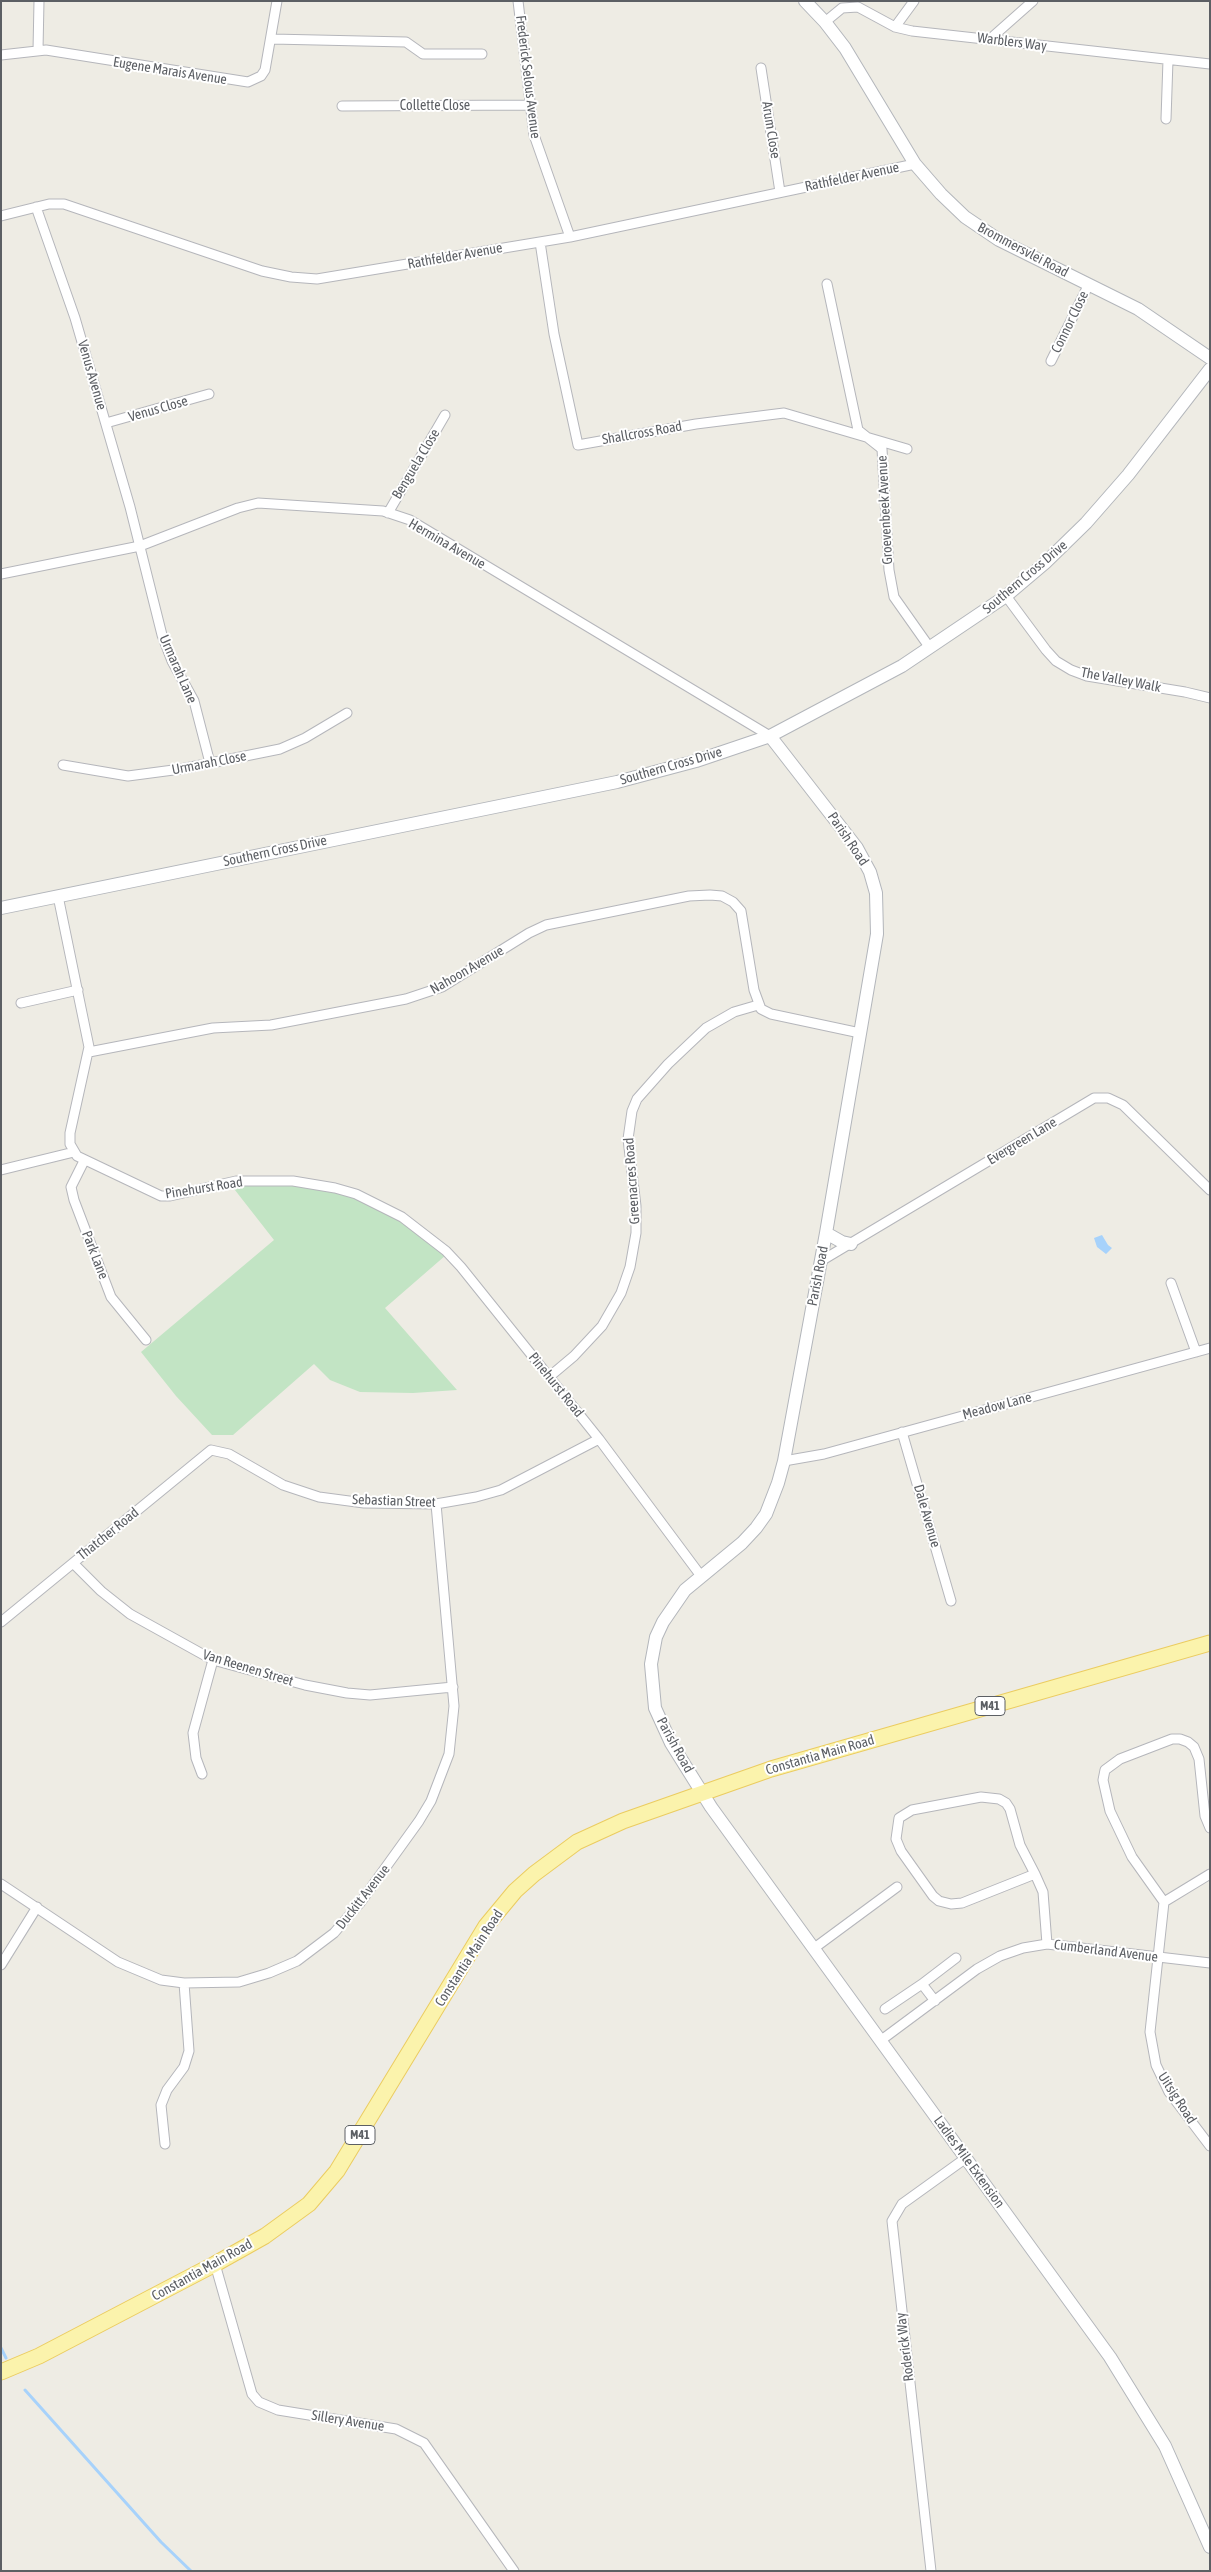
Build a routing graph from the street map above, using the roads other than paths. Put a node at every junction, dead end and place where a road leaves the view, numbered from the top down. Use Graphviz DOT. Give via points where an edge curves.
graph roads {
  1 [pos="39,1"];
  2 [pos="277,1"];
  3 [pos="518,1"];
  4 [pos="805,1"];
  5 [pos="914,1"];
  6 [pos="1033,1"];
  7 [pos="825,22"];
  8 [pos="895,26"];
  9 [pos="272,39"];
  10 [pos="990,39"];
  11 [pos="38,50"];
  12 [pos="482,54"];
  13 [pos="1,55"];
  14 [pos="1168,60"];
  15 [pos="1210,64"];
  16 [pos="761,68"];
  17 [pos="529,105"];
  18 [pos="342,106"];
  19 [pos="1166,119"];
  20 [pos="915,164"];
  21 [pos="780,192"];
  22 [pos="36,207"];
  23 [pos="1,216"];
  24 [pos="570,237"];
  25 [pos="540,242"];
  26 [pos="827,284"];
  27 [pos="1089,284"];
  28 [pos="1210,358"];
  29 [pos="1051,361"];
  30 [pos="1210,369"];
  31 [pos="209,394"];
  32 [pos="445,415"];
  33 [pos="106,423"];
  34 [pos="870,439"];
  35 [pos="907,449"];
  36 [pos="388,513"];
  37 [pos="140,546"];
  38 [pos="1,574"];
  39 [pos="1006,596"];
  40 [pos="930,648"];
  41 [pos="1210,698"];
  42 [pos="347,713"];
  43 [pos="770,736"];
  44 [pos="210,763"];
  45 [pos="63,765"];
  46 [pos="58,896"];
  47 [pos="1,908"];
  48 [pos="78,990"];
  49 [pos="21,1003"];
  50 [pos="758,1005"];
  51 [pos="860,1033"];
  52 [pos="89,1052"];
  53 [pos="74,1152"];
  54 [pos="84,1161"];
  55 [pos="1,1170"];
  56 [pos="1210,1190"];
  57 [pos="826,1234"];
  58 [pos="851,1244"];
  59 [pos="821,1261"];
  60 [pos="1171,1283"];
  61 [pos="146,1340"];
  62 [pos="1210,1348"];
  63 [pos="1196,1352"];
  64 [pos="549,1377"];
  65 [pos="902,1432"];
  66 [pos="599,1439"];
  67 [pos="216,1450"];
  68 [pos="784,1461"];
  69 [pos="436,1504"];
  70 [pos="73,1562"];
  71 [pos="701,1576"];
  72 [pos="951,1601"];
  73 [pos="2,1619"];
  74 [pos="1210,1643"];
  75 [pos="213,1660"];
  76 [pos="452,1687"];
  77 [pos="202,1774"];
  78 [pos="702,1792"];
  79 [pos="1210,1828"];
  80 [pos="1035,1874"];
  81 [pos="1210,1874"];
  82 [pos="1,1884"];
  83 [pos="898,1887"];
  84 [pos="1164,1902"];
  85 [pos="37,1908"];
  86 [pos="1047,1944"];
  87 [pos="813,1949"];
  88 [pos="1158,1957"];
  89 [pos="956,1958"];
  90 [pos="1210,1963"];
  91 [pos="1,1965"];
  92 [pos="184,1983"];
  93 [pos="922,1984"];
  94 [pos="935,2001"];
  95 [pos="886,2009"];
  96 [pos="880,2041"];
  97 [pos="164,2144"];
  98 [pos="1210,2146"];
  99 [pos="966,2158"];
  100 [pos="215,2264"];
  101 [pos="1,2372"];
  102 [pos="1210,2547"];
  103 [pos="514,2571"];
  104 [pos="931,2571"];
  1 -- 11 [label="street"];
  2 -- 9 [label="street, Eugene Marais Avenue"];
  3 -- 17 [label="street, Frederick Selous Avenue"];
  4 -- 7 [label="street, Brommersvlei Road"];
  5 -- 8 [label="street"];
  6 -- 10 [label="street"];
  7 -- 8 [label="street, Warblers Way" via="849,6 858,7"];
  7 -- 20 [label="street, Brommersvlei Road" via="850,55"];
  8 -- 10 [label="street, Warblers Way" via="912,31"];
  9 -- 11 [label="street, Eugene Marais Avenue" via="265,70 253,81 243,83"];
  9 -- 12 [label="street" via="406,42 423,54"];
  10 -- 14 [label="street, Warblers Way"];
  11 -- 13 [label="street, Eugene Marais Avenue"];
  14 -- 15 [label="street, Warblers Way"];
  14 -- 19 [label="street"];
  16 -- 21 [label="street, Arum Close"];
  17 -- 18 [label="street, Collette Close"];
  17 -- 24 [label="street, Frederick Selous Avenue" via="542,163"];
  20 -- 21 [label="street, Rathfelder Avenue"];
  20 -- 27 [label="street, Brommersvlei Road" via="941,194 979,229"];
  21 -- 24 [label="street, Rathfelder Avenue"];
  22 -- 23 [label="street, Rathfelder Avenue"];
  22 -- 25 [label="street, Rathfelder Avenue" via="57,203 71,205 262,271 291,277 352,274"];
  22 -- 33 [label="street, Venus Avenue" via="75,318"];
  24 -- 25 [label="street, Rathfelder Avenue"];
  25 -- 34 [label="street, Shallcross Road" via="554,334 578,445 696,424 784,413"];
  26 -- 34 [label="street, Groevenbeek Avenue" via="858,430"];
  27 -- 28 [label="street, Brommersvlei Road" via="1161,322"];
  27 -- 29 [label="street, Connor Close"];
  30 -- 39 [label="street, Southern Cross Drive" via="1128,475 1086,523"];
  31 -- 33 [label="street, Venus Close"];
  32 -- 36 [label="street, Benguela Close"];
  33 -- 37 [label="street, Venus Avenue"];
  34 -- 35 [label="street, Shallcross Road"];
  34 -- 40 [label="street, Groevenbeek Avenue" via="882,449 892,591"];
  36 -- 37 [label="street, Hermina Avenue" via="258,503"];
  36 -- 43 [label="street, Hermina Avenue" via="410,520"];
  37 -- 38 [label="street, Hermina Avenue"];
  37 -- 44 [label="street, Urmarah Lane" via="162,636 194,701"];
  39 -- 40 [label="street, Southern Cross Drive"];
  39 -- 41 [label="street, The Valley Walk" via="1046,650 1071,670 1087,676"];
  40 -- 43 [label="street, Southern Cross Drive"];
  42 -- 44 [label="street, Urmarah Close" via="280,749"];
  43 -- 46 [label="street, Southern Cross Drive" via="617,782"];
  43 -- 51 [label="street, Parish Road" via="857,848 870,872 876,893 876,934"];
  44 -- 45 [label="street, Urmarah Close" via="138,776"];
  46 -- 47 [label="street, Southern Cross Drive"];
  46 -- 48 [label="street"];
  48 -- 49 [label="street"];
  48 -- 52 [label="street"];
  50 -- 51 [label="street" via="771,1014"];
  50 -- 52 [label="street, Nahoon Avenue" via="741,911 722,896 689,896 546,925 442,986 406,999 271,1025 213,1028"];
  50 -- 64 [label="street, Greenacres Road" via="734,1012 706,1028 637,1099 628,1139 636,1206 636,1233 630,1267 621,1293 602,1326"];
  51 -- 57 [label="street, Parish Road"];
  52 -- 53 [label="street" via="70,1133"];
  53 -- 54 [label="street, Pinehurst Road"];
  53 -- 55 [label="street"];
  54 -- 61 [label="street, Park Lane" via="71,1187 74,1200 111,1297"];
  54 -- 64 [label="street, Pinehurst Road" via="160,1196 236,1181 313,1184 356,1194 402,1217 446,1251"];
  56 -- 58 [label="street, Evergreen Lane" via="1123,1106 1108,1098 1094,1098"];
  57 -- 58 [label="street"];
  57 -- 59 [label="street, Parish Road"];
  58 -- 59 [label="street, Evergreen Lane"];
  59 -- 68 [label="street, Parish Road"];
  60 -- 63 [label="street"];
  62 -- 63 [label="street, Meadow Lane"];
  63 -- 65 [label="street, Meadow Lane"];
  64 -- 66 [label="street, Pinehurst Road"];
  65 -- 68 [label="street, Meadow Lane" via="824,1454"];
  65 -- 72 [label="street, Dale Avenue"];
  66 -- 69 [label="street, Sebastian Street" via="501,1490 476,1498"];
  66 -- 71 [label="street, Pinehurst Road"];
  67 -- 69 [label="street, Sebastian Street" via="229,1454 283,1486 319,1497 364,1503"];
  67 -- 70 [label="street, Thatcher Road" via="207,1453"];
  68 -- 71 [label="street, Parish Road" via="772,1499 756,1528"];
  69 -- 76 [label="street, Duckitt Avenue"];
  70 -- 73 [label="street, Thatcher Road"];
  70 -- 75 [label="street, Van Reenen Street" via="117,1605"];
  71 -- 78 [label="street, Parish Road" via="678,1599 663,1622 656,1637 650,1675 655,1708 662,1725"];
  74 -- 78 [label="main road, Constantia Main Road / M41" via="771,1769"];
  75 -- 76 [label="street, Van Reenen Street" via="347,1693 370,1695"];
  75 -- 77 [label="street" via="194,1721 196,1758"];
  76 -- 92 [label="street, Duckitt Avenue" via="453,1729 449,1754 431,1801 374,1884 334,1933 297,1961 269,1973 239,1982"];
  78 -- 87 [label="street, Ladies Mile Extension"];
  78 -- 100 [label="main road, Constantia Main Road / M41" via="622,1821 577,1842 552,1858 515,1891 486,1926 337,2171 294,2216"];
  79 -- 84 [label="street" via="1205,1816 1199,1759 1188,1742 1172,1739 1120,1759 1105,1770 1102,1780 1110,1811 1132,1857"];
  80 -- 80 [label="street" via="1020,1844 1010,1809 999,1799 981,1797 912,1810 899,1818 896,1839 901,1851 939,1901 962,1903"];
  80 -- 86 [label="street" via="1046,1901"];
  81 -- 84 [label="street"];
  82 -- 85 [label="street, Duckitt Avenue"];
  83 -- 87 [label="street"];
  84 -- 88 [label="street, Uitsig Road"];
  85 -- 91 [label="street"];
  85 -- 92 [label="street, Duckitt Avenue" via="118,1962 161,1980"];
  86 -- 88 [label="street, Cumberland Avenue"];
  86 -- 94 [label="street, Cumberland Avenue" via="1000,1956"];
  87 -- 96 [label="street, Ladies Mile Extension"];
  88 -- 90 [label="street, Cumberland Avenue"];
  88 -- 98 [label="street, Uitsig Road" via="1150,2032 1156,2066 1169,2092"];
  89 -- 93 [label="street"];
  92 -- 97 [label="street" via="189,2051 184,2067 167,2090 161,2105"];
  93 -- 94 [label="street"];
  93 -- 95 [label="street"];
  94 -- 96 [label="street, Cumberland Avenue"];
  96 -- 99 [label="street, Ladies Mile Extension"];
  99 -- 102 [label="street, Ladies Mile Extension" via="1133,2392 1173,2462"];
  99 -- 104 [label="street, Roderick Way" via="902,2204 892,2221"];
  100 -- 101 [label="main road, Constantia Main Road / M41" via="39,2356"];
  100 -- 103 [label="street, Sillery Avenue" via="252,2394 259,2402 278,2410 396,2429 424,2442"];
}
